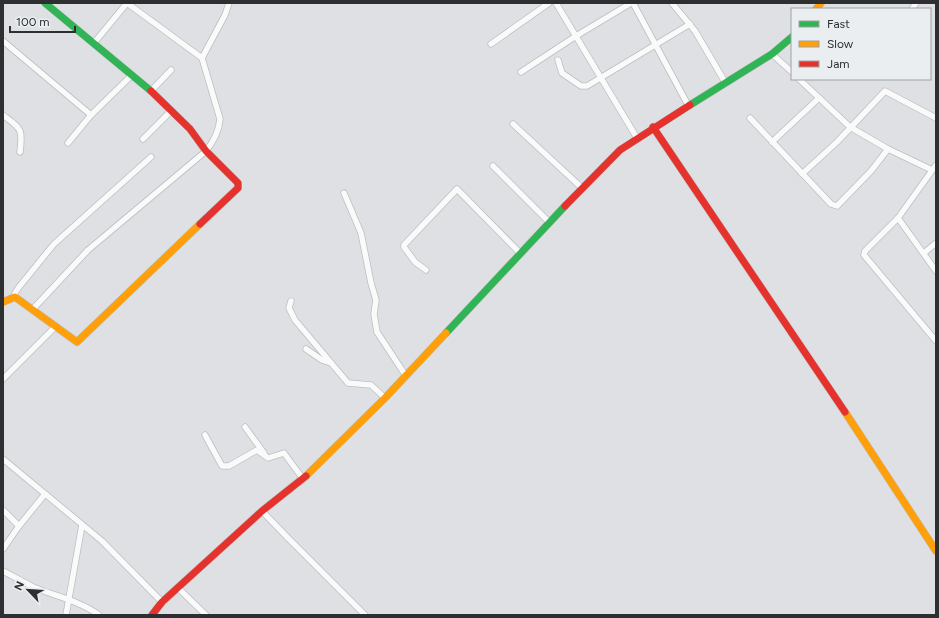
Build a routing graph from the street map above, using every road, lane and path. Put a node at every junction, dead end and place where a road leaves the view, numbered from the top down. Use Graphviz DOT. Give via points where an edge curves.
graph roads {
  1 [pos="45,3"];
  2 [pos="127,3"];
  3 [pos="229,3"];
  4 [pos="549,3"];
  5 [pos="556,3"];
  6 [pos="632,3"];
  7 [pos="672,3"];
  8 [pos="690,24"];
  9 [pos="576,36"];
  10 [pos="791,38"];
  11 [pos="3,41"];
  12 [pos="94,42"];
  13 [pos="491,44"];
  14 [pos="656,44"];
  15 [pos="772,54"];
  16 [pos="202,58"];
  17 [pos="558,60"];
  18 [pos="171,70"];
  19 [pos="791,71"];
  20 [pos="521,72"];
  21 [pos="132,74"];
  22 [pos="600,77"];
  23 [pos="800,80"];
  24 [pos="725,82"];
  25 [pos="151,91"];
  26 [pos="819,98"];
  27 [pos="688,105"];
  28 [pos="171,111"];
  29 [pos="3,115"];
  30 [pos="91,115"];
  31 [pos="750,118"];
  32 [pos="936,118"];
  33 [pos="513,124"];
  34 [pos="653,127"];
  35 [pos="850,127"];
  36 [pos="637,138"];
  37 [pos="143,139"];
  38 [pos="772,142"];
  39 [pos="68,143"];
  40 [pos="888,149"];
  41 [pos="206,151"];
  42 [pos="20,152"];
  43 [pos="151,157"];
  44 [pos="936,165"];
  45 [pos="493,166"];
  46 [pos="932,170"];
  47 [pos="802,174"];
  48 [pos="582,188"];
  49 [pos="344,193"];
  50 [pos="898,218"];
  51 [pos="549,222"];
  52 [pos="936,243"];
  53 [pos="521,254"];
  54 [pos="924,254"];
  55 [pos="426,270"];
  56 [pos="936,271"];
  57 [pos="15,297"];
  58 [pos="291,301"];
  59 [pos="3,302"];
  60 [pos="33,308"];
  61 [pos="55,327"];
  62 [pos="936,341"];
  63 [pos="306,349"];
  64 [pos="331,363"];
  65 [pos="406,376"];
  66 [pos="3,379"];
  67 [pos="385,398"];
  68 [pos="245,428"];
  69 [pos="205,435"];
  70 [pos="268,458"];
  71 [pos="3,459"];
  72 [pos="304,479"];
  73 [pos="45,494"];
  74 [pos="3,510"];
  75 [pos="262,510"];
  76 [pos="82,525"];
  77 [pos="19,526"];
  78 [pos="3,549"];
  79 [pos="936,551"];
  80 [pos="3,571"];
  81 [pos="178,588"];
  82 [pos="69,599"];
  83 [pos="162,602"];
  84 [pos="66,615"];
  85 [pos="99,615"];
  86 [pos="152,615"];
  87 [pos="206,615"];
  88 [pos="365,615"];
  1 -- 12 [label="street"];
  2 -- 12 [label="street"];
  2 -- 16 [label="street"];
  3 -- 16 [label="street"];
  4 -- 13 [label="street"];
  5 -- 9 [label="street"];
  6 -- 9 [label="street"];
  6 -- 14 [label="street"];
  7 -- 8 [label="street"];
  8 -- 14 [label="street"];
  8 -- 24 [label="street"];
  9 -- 20 [label="street"];
  9 -- 22 [label="street"];
  10 -- 15 [label="street"];
  11 -- 30 [label="street"];
  12 -- 21 [label="street"];
  14 -- 22 [label="street"];
  14 -- 27 [label="street"];
  15 -- 19 [label="street"];
  15 -- 24 [label="street"];
  16 -- 41 [label="street" via="220,119 212,144"];
  17 -- 22 [label="street" via="562,73 581,86 587,86"];
  18 -- 25 [label="street"];
  21 -- 25 [label="street"];
  21 -- 30 [label="street"];
  22 -- 36 [label="street"];
  23 -- 26 [label="street"];
  24 -- 27 [label="street"];
  25 -- 28 [label="street"];
  26 -- 35 [label="street"];
  26 -- 38 [label="street"];
  27 -- 34 [label="street"];
  28 -- 37 [label="street"];
  28 -- 41 [label="street" via="190,129"];
  29 -- 42 [label="street" via="20,128"];
  30 -- 39 [label="street"];
  31 -- 38 [label="street"];
  32 -- 35 [label="street" via="885,91"];
  33 -- 48 [label="street"];
  34 -- 36 [label="street"];
  34 -- 79 [label="street" via="754,274"];
  35 -- 40 [label="street"];
  35 -- 47 [label="street"];
  36 -- 48 [label="street" via="620,150"];
  38 -- 47 [label="street"];
  40 -- 46 [label="street"];
  40 -- 47 [label="street" via="871,171 837,206"];
  41 -- 60 [label="street" via="88,250"];
  41 -- 61 [label="street" via="238,183 235,192 77,342"];
  43 -- 57 [label="street" via="54,244 19,287"];
  44 -- 46 [label="street"];
  45 -- 51 [label="street"];
  46 -- 50 [label="street"];
  48 -- 51 [label="street"];
  49 -- 65 [label="street" via="361,233 376,300 374,314 377,332"];
  50 -- 54 [label="street"];
  50 -- 62 [label="street" via="864,255"];
  51 -- 53 [label="street"];
  52 -- 54 [label="street"];
  53 -- 55 [label="street" via="457,189 404,245 415,262"];
  53 -- 65 [label="street"];
  54 -- 56 [label="street"];
  57 -- 59 [label="street"];
  57 -- 60 [label="street"];
  58 -- 64 [label="street" via="289,308 295,320"];
  60 -- 61 [label="street"];
  61 -- 66 [label="street"];
  63 -- 64 [label="street"];
  64 -- 67 [label="street" via="348,383 371,385"];
  65 -- 67 [label="street"];
  67 -- 72 [label="street"];
  68 -- 70 [label="street"];
  69 -- 70 [label="street" via="222,466 229,466 256,450"];
  70 -- 72 [label="street" via="284,453"];
  71 -- 73 [label="street"];
  72 -- 75 [label="street"];
  73 -- 76 [label="street"];
  73 -- 77 [label="street"];
  74 -- 77 [label="street"];
  75 -- 81 [label="street"];
  75 -- 88 [label="street"];
  76 -- 82 [label="street"];
  76 -- 83 [label="street" via="102,541"];
  77 -- 78 [label="street"];
  80 -- 82 [label="street" via="33,587"];
  81 -- 83 [label="street"];
  81 -- 87 [label="street"];
  82 -- 84 [label="street"];
  82 -- 85 [label="street"];
  83 -- 86 [label="street"];
}
